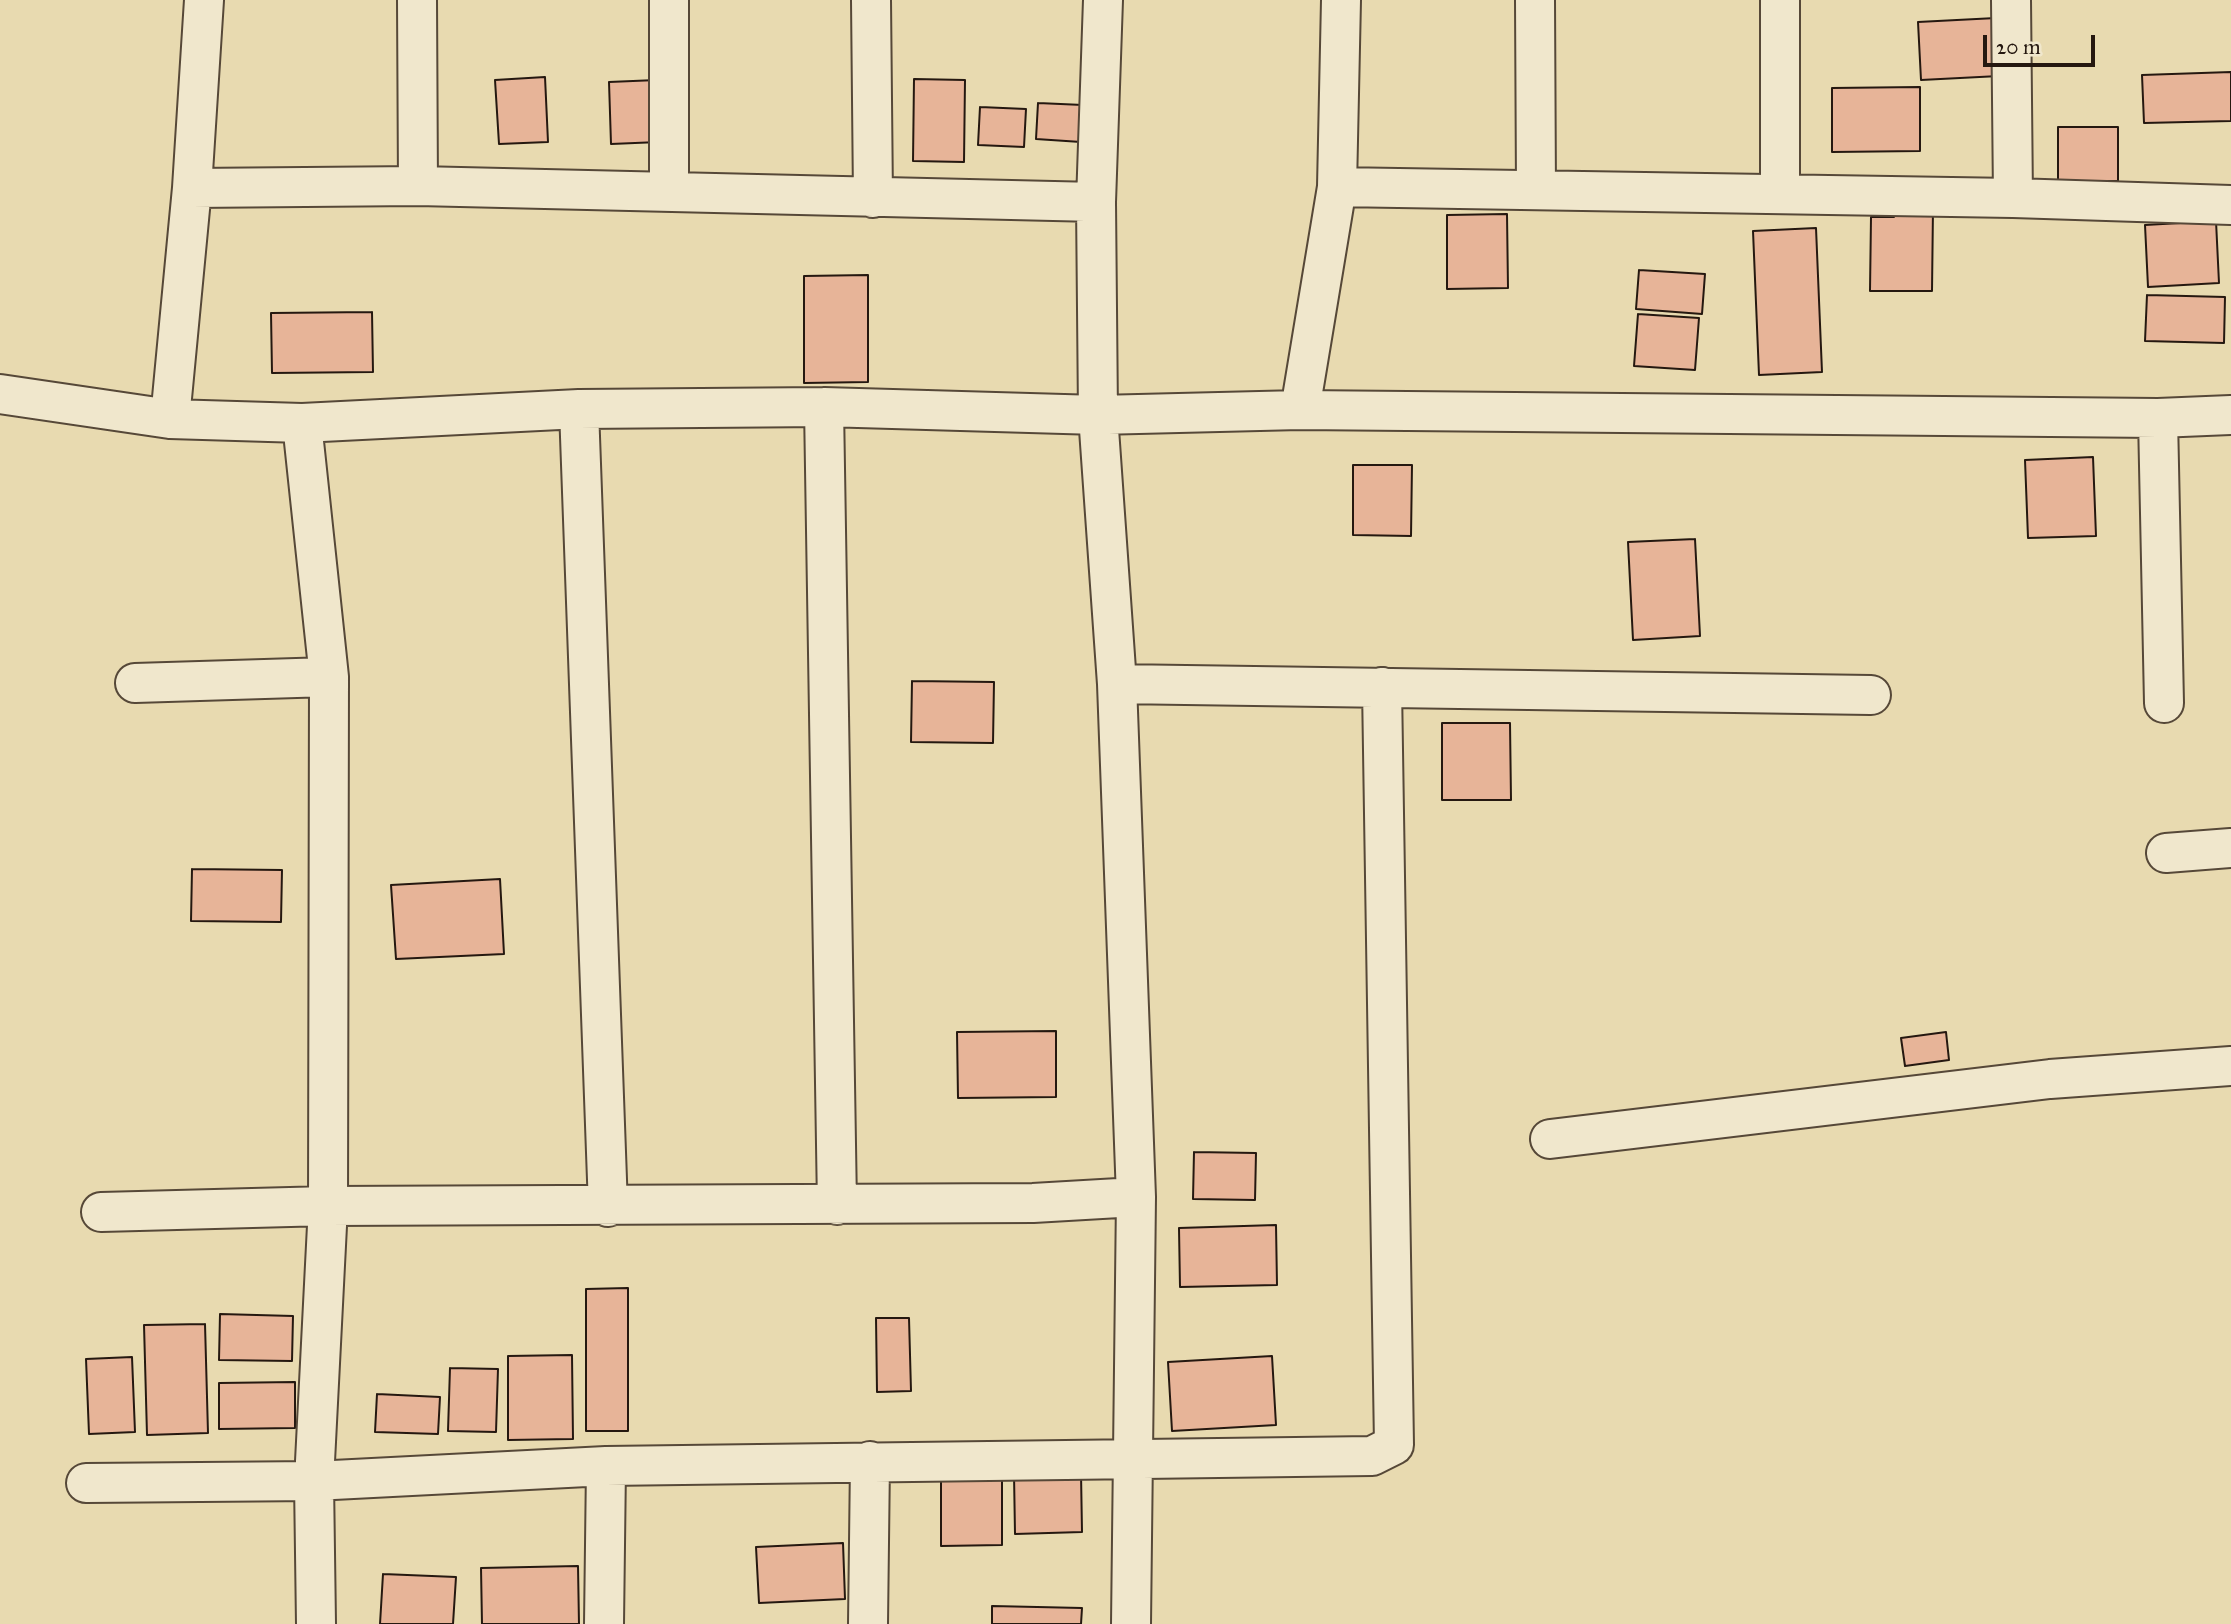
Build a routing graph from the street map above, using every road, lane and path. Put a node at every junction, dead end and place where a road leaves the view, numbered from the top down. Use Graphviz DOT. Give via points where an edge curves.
graph roads {
  1 [pos="204,0"];
  2 [pos="417,0"];
  3 [pos="669,0"];
  4 [pos="871,0"];
  5 [pos="1103,0"];
  6 [pos="1341,0"];
  7 [pos="1535,0"];
  8 [pos="1780,0"];
  9 [pos="2011,0"];
  10 [pos="418,186"];
  11 [pos="1338,187"];
  12 [pos="192,188"];
  13 [pos="669,190"];
  14 [pos="1536,190"];
  15 [pos="1780,194"];
  16 [pos="873,198"];
  17 [pos="2013,198"];
  18 [pos="1096,202"];
  19 [pos="2231,205"];
  20 [pos="0,394"];
  21 [pos="824,407"];
  22 [pos="579,410"];
  23 [pos="1300,410"];
  24 [pos="2231,414"];
  25 [pos="1098,415"];
  26 [pos="2158,418"];
  27 [pos="170,419"];
  28 [pos="302,423"];
  29 [pos="330,677"];
  30 [pos="135,683"];
  31 [pos="1117,684"];
  32 [pos="1382,688"];
  33 [pos="1871,695"];
  34 [pos="2164,703"];
  35 [pos="2231,848"];
  36 [pos="2166,853"];
  37 [pos="2231,1066"];
  38 [pos="1550,1139"];
  39 [pos="1136,1197"];
  40 [pos="836,1205"];
  41 [pos="328,1206"];
  42 [pos="608,1207"];
  43 [pos="101,1212"];
  44 [pos="1132,1458"];
  45 [pos="870,1461"];
  46 [pos="606,1466"];
  47 [pos="314,1481"];
  48 [pos="86,1483"];
  49 [pos="316,1624"];
  50 [pos="604,1624"];
  51 [pos="868,1624"];
  52 [pos="1130,1624"];
  1 -- 12 [label="street"];
  2 -- 10 [label="street"];
  3 -- 13 [label="street"];
  4 -- 16 [label="street"];
  5 -- 18 [label="street"];
  6 -- 11 [label="street"];
  7 -- 14 [label="street"];
  8 -- 15 [label="street"];
  9 -- 17 [label="street"];
  10 -- 12 [label="street"];
  10 -- 13 [label="street"];
  11 -- 14 [label="street"];
  11 -- 23 [label="street"];
  12 -- 27 [label="street"];
  13 -- 16 [label="street"];
  14 -- 15 [label="street"];
  15 -- 17 [label="street"];
  16 -- 18 [label="street"];
  17 -- 19 [label="street"];
  18 -- 25 [label="street"];
  20 -- 27 [label="street"];
  21 -- 22 [label="street"];
  21 -- 25 [label="street"];
  21 -- 40 [label="street"];
  22 -- 28 [label="street"];
  22 -- 42 [label="street"];
  23 -- 25 [label="street"];
  23 -- 26 [label="street"];
  24 -- 26 [label="street"];
  25 -- 31 [label="street"];
  26 -- 34 [label="street"];
  27 -- 28 [label="street"];
  28 -- 29 [label="street"];
  29 -- 30 [label="street"];
  29 -- 41 [label="street"];
  31 -- 32 [label="street"];
  31 -- 39 [label="street"];
  32 -- 33 [label="street"];
  32 -- 44 [label="street" via="1394,1445 1372,1456"];
  35 -- 36 [label="street"];
  37 -- 38 [label="street" via="2050,1079"];
  39 -- 40 [label="street"];
  39 -- 44 [label="street"];
  40 -- 42 [label="street"];
  41 -- 42 [label="street"];
  41 -- 43 [label="street"];
  41 -- 47 [label="street"];
  44 -- 45 [label="street"];
  44 -- 52 [label="street"];
  45 -- 46 [label="street"];
  45 -- 51 [label="street"];
  46 -- 47 [label="street"];
  46 -- 50 [label="street"];
  47 -- 48 [label="street"];
  47 -- 49 [label="street"];
}
